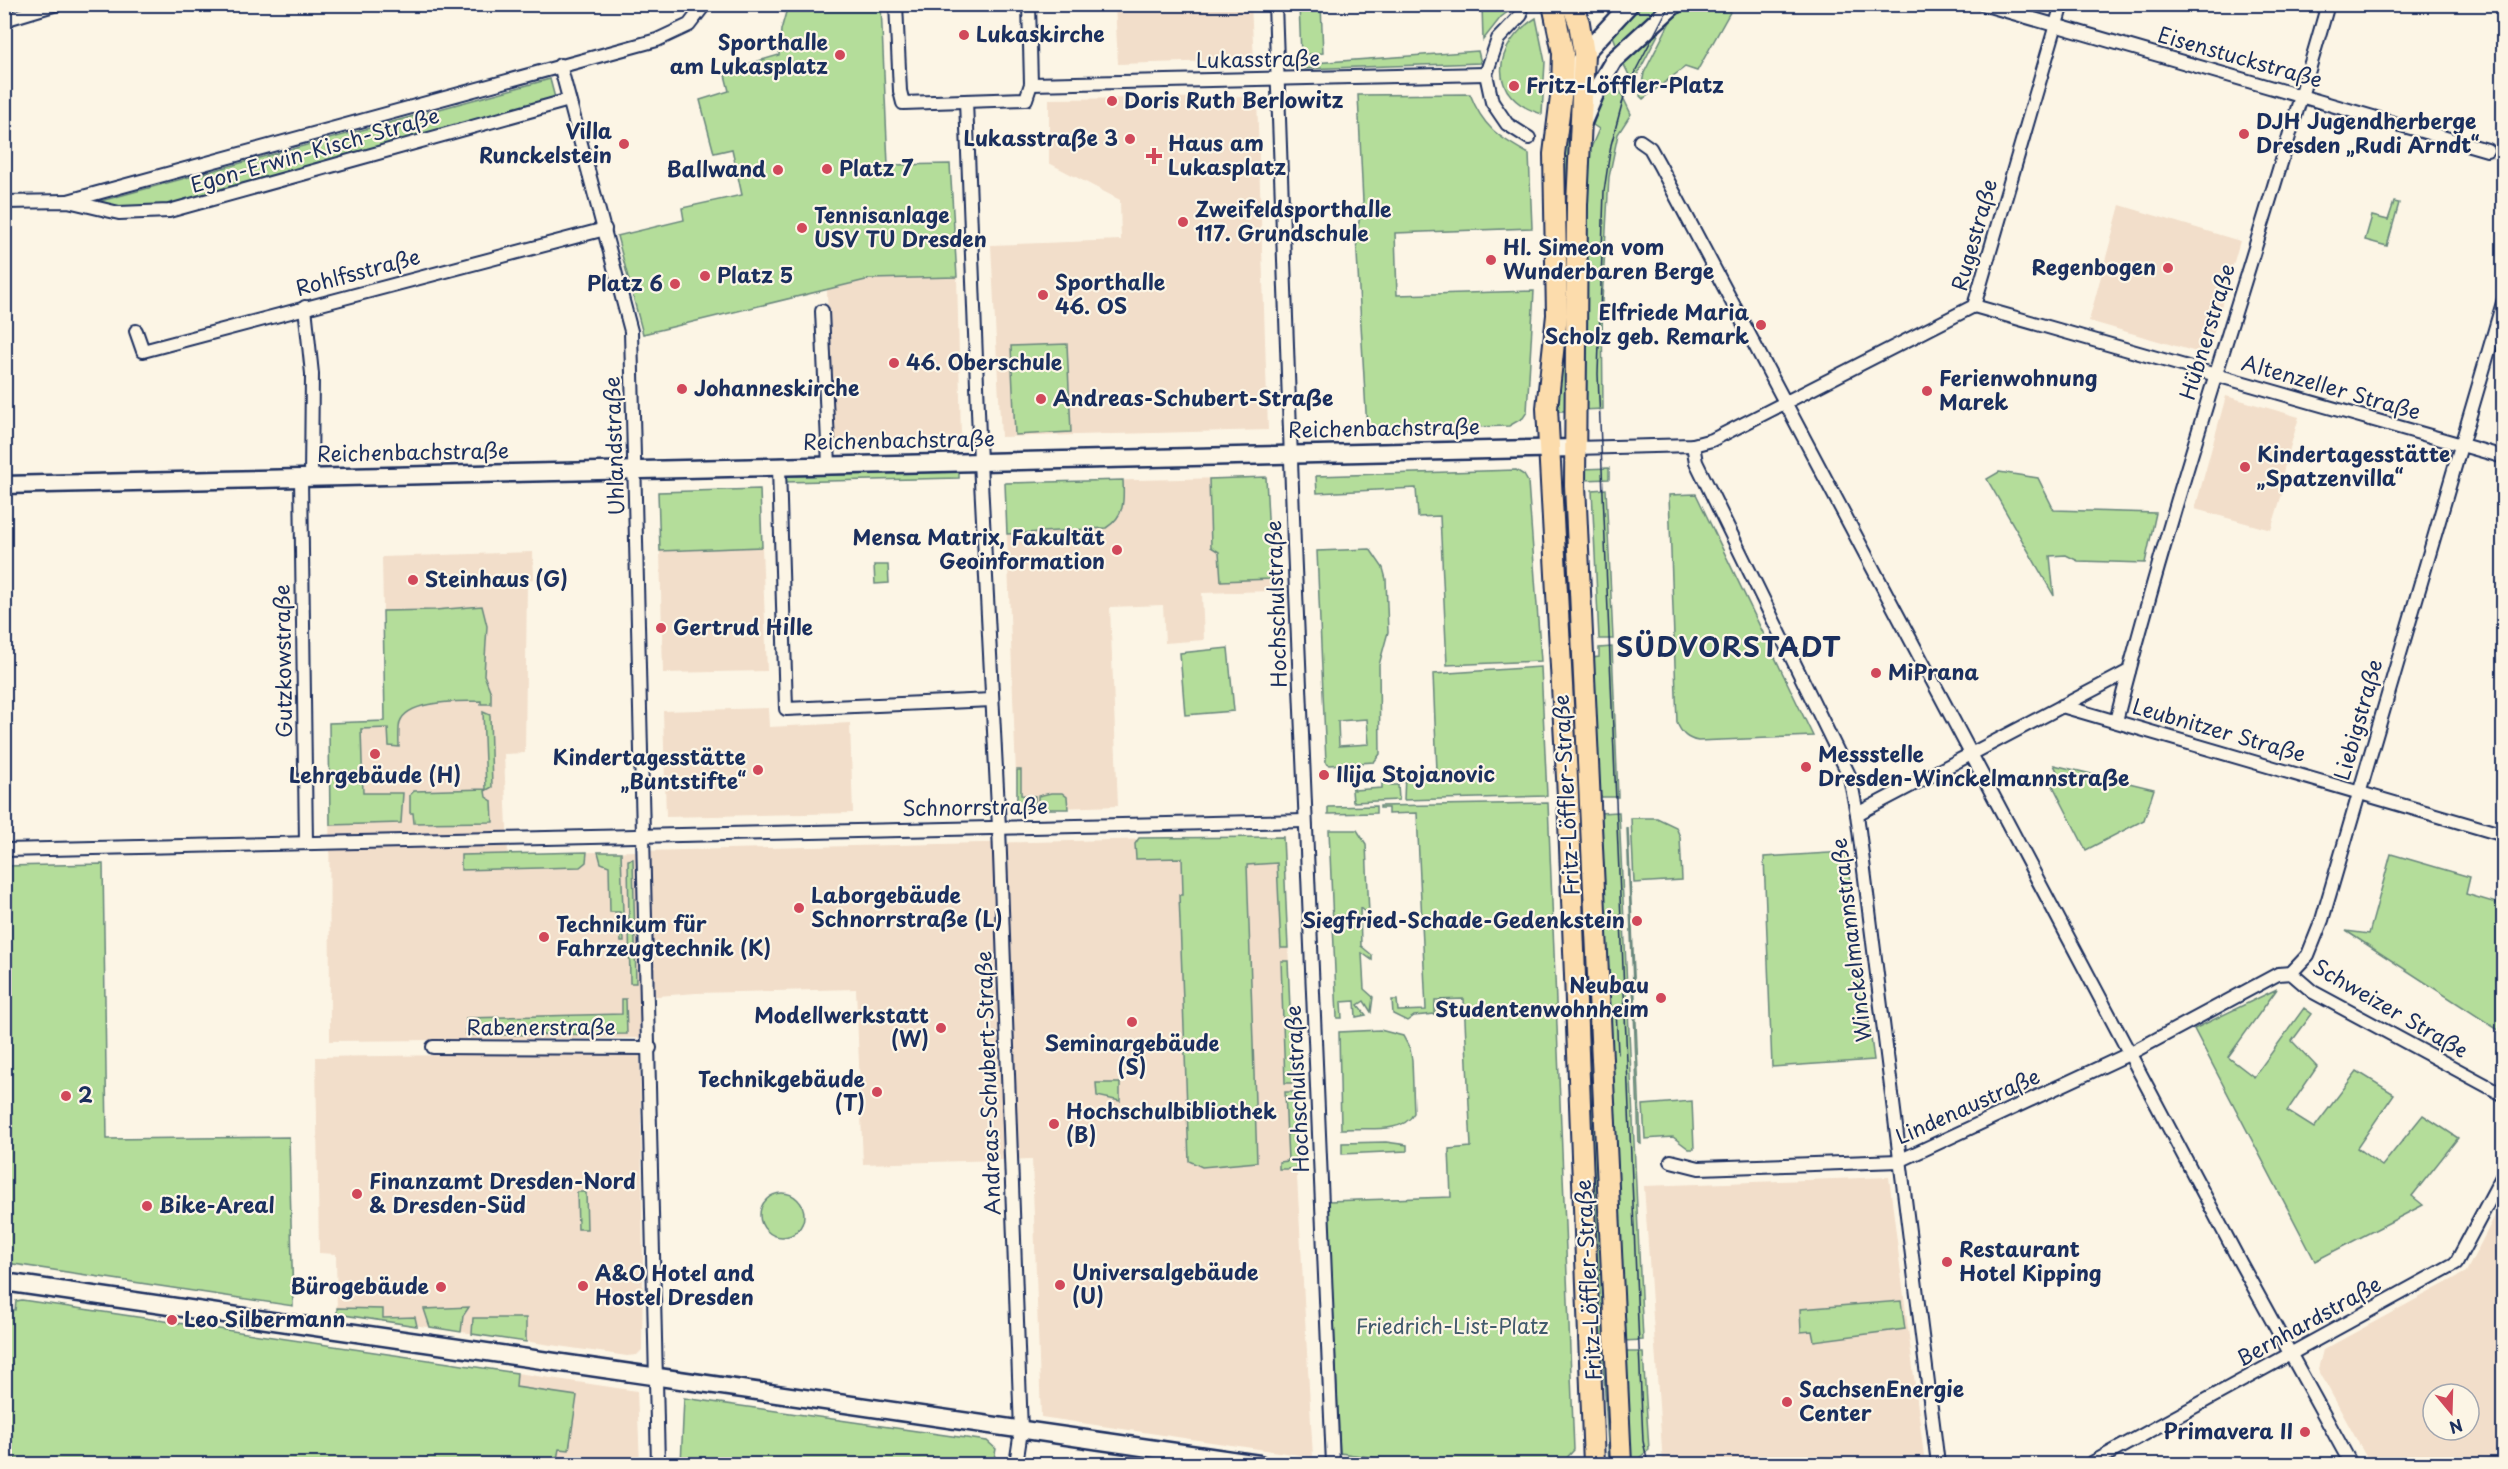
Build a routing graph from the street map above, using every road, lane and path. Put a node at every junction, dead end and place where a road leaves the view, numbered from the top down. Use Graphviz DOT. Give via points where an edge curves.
graph roads {
  1 [pos="57,4"];
  2 [pos="705,4"];
  3 [pos="896,4"];
  4 [pos="1029,4"];
  5 [pos="1275,4"];
  6 [pos="1553,4"];
  7 [pos="1629,4"];
  8 [pos="1675,4"];
  9 [pos="1982,4"];
  10 [pos="2062,4"];
  11 [pos="2328,4"];
  12 [pos="1576,14"];
  13 [pos="1521,15"];
  14 [pos="4,20"];
  15 [pos="2056,26"];
  16 [pos="1584,54"];
  17 [pos="560,65"];
  18 [pos="1486,74"];
  19 [pos="1278,78"];
  20 [pos="1031,84"];
  21 [pos="1562,89"];
  22 [pos="2302,96"];
  23 [pos="569,100"];
  24 [pos="966,101"];
  25 [pos="1583,123"];
  26 [pos="1529,138"];
  27 [pos="1640,141"];
  28 [pos="2487,150"];
  29 [pos="68,201"];
  30 [pos="4,202"];
  31 [pos="605,229"];
  32 [pos="2504,299"];
  33 [pos="1974,306"];
  34 [pos="305,307"];
  35 [pos="822,311"];
  36 [pos="136,331"];
  37 [pos="2214,375"];
  38 [pos="1784,403"];
  39 [pos="1693,445"];
  40 [pos="2460,445"];
  41 [pos="1549,448"];
  42 [pos="1575,448"];
  43 [pos="1293,454"];
  44 [pos="2504,457"];
  45 [pos="980,462"];
  46 [pos="830,465"];
  47 [pos="779,467"];
  48 [pos="636,470"];
  49 [pos="306,478"];
  50 [pos="4,485"];
  51 [pos="2128,671"];
  52 [pos="992,700"];
  53 [pos="2062,706"];
  54 [pos="2116,721"];
  55 [pos="1971,754"];
  56 [pos="2358,791"];
  57 [pos="1857,814"];
  58 [pos="1305,821"];
  59 [pos="999,827"];
  60 [pos="645,835"];
  61 [pos="2504,835"];
  62 [pos="306,843"];
  63 [pos="4,850"];
  64 [pos="2291,973"];
  65 [pos="433,1047"];
  66 [pos="650,1048"];
  67 [pos="2131,1053"];
  68 [pos="2504,1095"];
  69 [pos="1671,1161"];
  70 [pos="1899,1161"];
  71 [pos="2504,1173"];
  72 [pos="4,1282"];
  73 [pos="2290,1355"];
  74 [pos="657,1378"];
  75 [pos="1021,1431"];
  76 [pos="658,1464"];
  77 [pos="1016,1464"];
  78 [pos="1259,1464"];
  79 [pos="1333,1464"];
  80 [pos="1594,1464"];
  81 [pos="1621,1464"];
  82 [pos="1938,1464"];
  83 [pos="2090,1464"];
  84 [pos="2351,1464"];
  1 -- 14 [label="street"];
  2 -- 17 [label="street, Egon-Erwin-Kisch-Straße" via="689,25 674,33"];
  3 -- 24 [label="street" via="903,103"];
  4 -- 20 [label="street"];
  5 -- 19 [label="street, Hochschulstraße"];
  6 -- 21 [label="main road, Fritz-Löffler-Straße" via="1563,53"];
  7 -- 16 [label="street"];
  8 -- 25 [label="street" via="1614,60"];
  9 -- 15 [label="street, Eisenstuckstraße"];
  10 -- 15 [label="street, Rugestraße"];
  11 -- 22 [label="street, Hübnerstraße"];
  12 -- 16 [label="main road, Fritz-Löffler-Straße"];
  13 -- 18 [label="street" via="1498,39"];
  15 -- 22 [label="street, Eisenstuckstraße"];
  15 -- 33 [label="street, Rugestraße"];
  16 -- 21 [label="street"];
  16 -- 25 [label="main road, Fritz-Löffler-Straße"];
  17 -- 23 [label="street, Uhlandstraße"];
  17 -- 29 [label="street, Egon-Erwin-Kisch-Straße"];
  18 -- 19 [label="street, Lukasstraße"];
  18 -- 26 [label="street" via="1492,102 1506,124"];
  19 -- 20 [label="street, Lukasstraße"];
  19 -- 43 [label="street, Hochschulstraße"];
  20 -- 24 [label="street" via="1026,99"];
  21 -- 41 [label="main road, Fritz-Löffler-Straße" via="1554,154 1557,315 1548,388"];
  22 -- 28 [label="street, Eisenstuckstraße"];
  22 -- 37 [label="street, Hübnerstraße"];
  23 -- 29 [label="street, Egon-Erwin-Kisch-Straße" via="169,211 119,213"];
  23 -- 31 [label="street, Uhlandstraße"];
  24 -- 45 [label="street, Andreas-Schubert-Straße"];
  25 -- 42 [label="main road, Fritz-Löffler-Straße" via="1577,205"];
  27 -- 38 [label="street" via="1650,148 1660,166"];
  29 -- 30 [label="street, Egon-Erwin-Kisch-Straße"];
  31 -- 34 [label="street, Rohlfsstraße"];
  31 -- 48 [label="street, Uhlandstraße" via="631,331"];
  32 -- 40 [label="street, Liebigstraße"];
  33 -- 37 [label="street, Altenzeller Straße"];
  33 -- 38 [label="street, Rugestraße"];
  34 -- 36 [label="street, Rohlfsstraße" via="142,351"];
  34 -- 49 [label="street, Gutzkowstraße" via="312,374"];
  35 -- 46 [label="street"];
  37 -- 40 [label="street, Altenzeller Straße"];
  37 -- 51 [label="street, Hübnerstraße"];
  38 -- 39 [label="street, Reichenbachstraße" via="1712,440"];
  38 -- 55 [label="street"];
  39 -- 42 [label="street, Reichenbachstraße"];
  39 -- 57 [label="street, Winckelmannstraße" via="1696,462 1850,777"];
  40 -- 44 [label="street, Altenzeller Straße"];
  40 -- 56 [label="street, Liebigstraße"];
  41 -- 42 [label="street, Reichenbachstraße"];
  41 -- 43 [label="street, Reichenbachstraße"];
  41 -- 80 [label="main road, Fritz-Löffler-Straße" via="1560,621"];
  42 -- 81 [label="main road, Fritz-Löffler-Straße"];
  43 -- 45 [label="street, Reichenbachstraße"];
  43 -- 58 [label="street, Hochschulstraße"];
  45 -- 46 [label="street, Reichenbachstraße"];
  45 -- 52 [label="street, Andreas-Schubert-Straße"];
  46 -- 47 [label="street, Reichenbachstraße"];
  47 -- 48 [label="street, Reichenbachstraße"];
  47 -- 52 [label="street" via="786,709"];
  48 -- 49 [label="street, Reichenbachstraße"];
  48 -- 60 [label="street, Uhlandstraße"];
  49 -- 50 [label="street, Reichenbachstraße"];
  49 -- 62 [label="street, Gutzkowstraße"];
  51 -- 53 [label="street"];
  51 -- 54 [label="street, Hübnerstraße"];
  52 -- 59 [label="street, Andreas-Schubert-Straße"];
  53 -- 54 [label="street, Leubnitzer Straße"];
  53 -- 55 [label="street"];
  54 -- 56 [label="street, Leubnitzer Straße"];
  55 -- 57 [label="street"];
  55 -- 67 [label="street"];
  56 -- 61 [label="street, Leubnitzer Straße"];
  56 -- 64 [label="street, Liebigstraße" via="2322,920 2308,955"];
  57 -- 70 [label="street, Winckelmannstraße"];
  58 -- 59 [label="street, Schnorrstraße"];
  58 -- 79 [label="street, Hochschulstraße"];
  59 -- 60 [label="street, Schnorrstraße"];
  59 -- 75 [label="street, Andreas-Schubert-Straße"];
  60 -- 62 [label="street, Schnorrstraße"];
  60 -- 66 [label="street, Uhlandstraße"];
  62 -- 63 [label="street, Schnorrstraße"];
  64 -- 67 [label="street" via="2278,974"];
  64 -- 68 [label="street, Schweizer Straße" via="2313,992"];
  65 -- 66 [label="street, Rabenerstraße"];
  66 -- 74 [label="street, Uhlandstraße"];
  67 -- 70 [label="street, Lindenaustraße"];
  67 -- 73 [label="street"];
  69 -- 70 [label="street, Lindenaustraße" via="1699,1168"];
  70 -- 82 [label="street, Winckelmannstraße"];
  71 -- 73 [label="street, Bernhardstraße" via="2456,1263"];
  72 -- 74 [label="street"];
  73 -- 83 [label="street, Bernhardstraße"];
  73 -- 84 [label="street"];
  74 -- 75 [label="street"];
  74 -- 76 [label="street, Uhlandstraße"];
  75 -- 77 [label="street, Andreas-Schubert-Straße"];
  75 -- 78 [label="street"];
}
